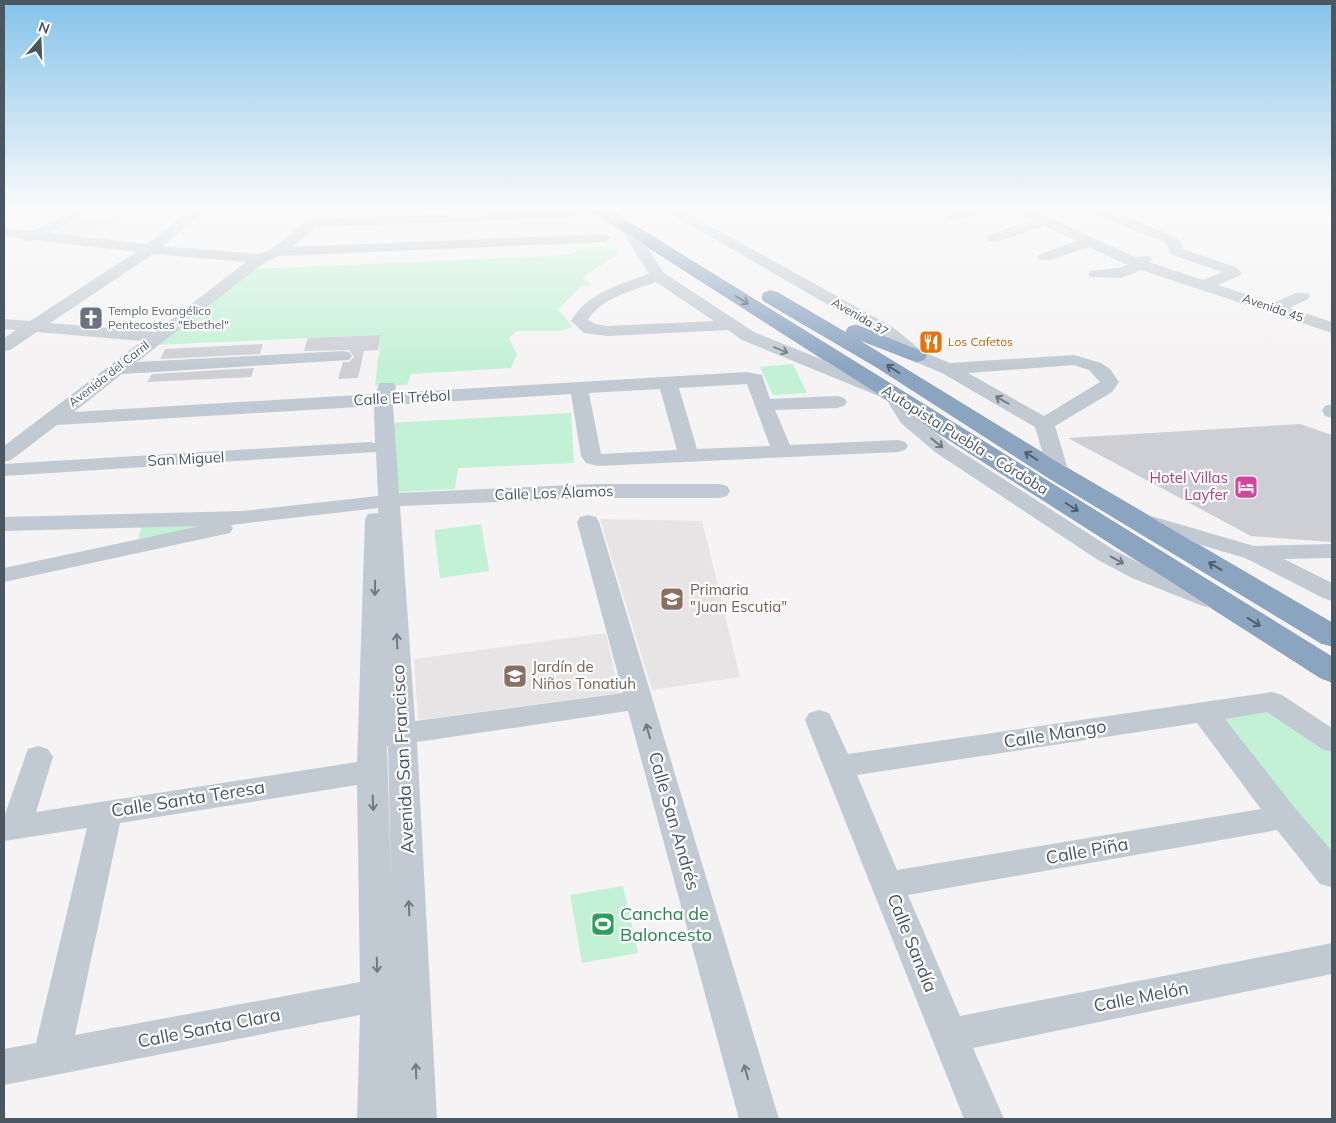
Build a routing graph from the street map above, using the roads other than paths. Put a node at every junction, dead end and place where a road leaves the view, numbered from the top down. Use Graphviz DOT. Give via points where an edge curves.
graph roads {
  1 [pos="133,261"];
  2 [pos="261,261"];
  3 [pos="650,261"];
  4 [pos="692,261"];
  5 [pos="706,261"];
  6 [pos="763,261"];
  7 [pos="1132,261"];
  8 [pos="1204,261"];
  9 [pos="1138,264"];
  10 [pos="1096,274"];
  11 [pos="658,276"];
  12 [pos="1205,285"];
  13 [pos="764,293"];
  14 [pos="1302,296"];
  15 [pos="1274,309"];
  16 [pos="4,324"];
  17 [pos="732,325"];
  18 [pos="34,327"];
  19 [pos="1332,328"];
  20 [pos="156,337"];
  21 [pos="4,346"];
  22 [pos="343,356"];
  23 [pos="917,356"];
  24 [pos="116,368"];
  25 [pos="948,369"];
  26 [pos="668,383"];
  27 [pos="579,388"];
  28 [pos="377,394"];
  29 [pos="893,395"];
  30 [pos="837,402"];
  31 [pos="763,406"];
  32 [pos="52,419"];
  33 [pos="1044,424"];
  34 [pos="898,446"];
  35 [pos="9,448"];
  36 [pos="782,451"];
  37 [pos="688,454"];
  38 [pos="4,470"];
  39 [pos="1058,473"];
  40 [pos="379,480"];
  41 [pos="719,491"];
  42 [pos="243,518"];
  43 [pos="1134,518"];
  44 [pos="588,522"];
  45 [pos="4,524"];
  46 [pos="1332,551"];
  47 [pos="1254,552"];
  48 [pos="4,575"];
  49 [pos="1332,593"];
  50 [pos="1332,636"];
  51 [pos="1332,671"];
  52 [pos="639,700"];
  53 [pos="1204,712"];
  54 [pos="819,720"];
  55 [pos="402,733"];
  56 [pos="373,738"];
  57 [pos="1332,742"];
  58 [pos="38,758"];
  59 [pos="838,767"];
  60 [pos="372,771"];
  61 [pos="107,811"];
  62 [pos="1284,817"];
  63 [pos="10,828"];
  64 [pos="1332,874"];
  65 [pos="889,885"];
  66 [pos="1332,959"];
  67 [pos="413,988"];
  68 [pos="378,995"];
  69 [pos="950,1035"];
  70 [pos="51,1058"];
  71 [pos="4,1067"];
  72 [pos="377,1119"];
  73 [pos="417,1119"];
  74 [pos="759,1119"];
  75 [pos="984,1119"];
  1 -- 18 [label="street"];
  2 -- 20 [label="street, Avenida del Carril"];
  3 -- 11 [label="street"];
  4 -- 29 [label="highway, Autopista Puebla - Córdoba, one-way"];
  5 -- 13 [label="highway, Autopista Puebla - Córdoba"];
  6 -- 23 [label="street, Avenida 37" via="888,332"];
  7 -- 9 [label="street, Avenida 45"];
  8 -- 12 [label="street" via="1234,273"];
  9 -- 10 [label="street" via="1121,272"];
  9 -- 12 [label="street, Avenida 45"];
  11 -- 17 [label="street"];
  11 -- 17 [label="street" via="593,304 581,313 579,321 590,329 607,331"];
  12 -- 15 [label="street, Avenida 45"];
  13 -- 23 [label="highway"];
  39 -- 13 [label="highway, Autopista Puebla - Córdoba, one-way" via="882,362"];
  14 -- 15 [label="street"];
  15 -- 19 [label="street, Avenida 45"];
  16 -- 18 [label="street"];
  17 -- 29 [label="street, one-way" via="758,342"];
  18 -- 20 [label="street"];
  18 -- 21 [label="street"];
  20 -- 24 [label="street, Avenida del Carril"];
  22 -- 24 [label="street"];
  23 -- 25 [label="street, Avenida 37"];
  24 -- 32 [label="street, Avenida del Carril"];
  33 -- 25 [label="street, Avenida 37, one-way"];
  25 -- 33 [label="street" via="1074,360 1089,363 1106,375 1110,382 1105,388"];
  26 -- 27 [label="street, Calle El Trébol"];
  26 -- 31 [label="street, Calle El Trébol" via="751,378 755,379"];
  26 -- 37 [label="street"];
  27 -- 28 [label="street, Calle El Trébol"];
  27 -- 37 [label="street" via="593,459"];
  28 -- 32 [label="street, Calle El Trébol"];
  28 -- 40 [label="street, Avenida San Francisco"];
  29 -- 51 [label="highway, Autopista Puebla - Córdoba, one-way"];
  30 -- 31 [label="street"];
  31 -- 36 [label="street"];
  32 -- 35 [label="street, Avenida del Carril"];
  33 -- 39 [label="street"];
  34 -- 36 [label="street"];
  36 -- 37 [label="street"];
  38 -- 40 [label="street, San Miguel"];
  39 -- 43 [label="highway, Autopista Puebla - Córdoba"];
  40 -- 41 [label="street, Calle Los Álamos" via="592,491"];
  40 -- 42 [label="street"];
  55 -- 40 [label="street, Avenida San Francisco, one-way"];
  40 -- 56 [label="street, Avenida San Francisco, one-way"];
  42 -- 45 [label="street"];
  42 -- 48 [label="street" via="230,526"];
  43 -- 47 [label="street"];
  50 -- 43 [label="highway, Autopista Puebla - Córdoba, one-way"];
  44 -- 52 [label="street, Calle San Andrés"];
  46 -- 47 [label="street"];
  47 -- 49 [label="street"];
  52 -- 55 [label="street"];
  74 -- 52 [label="street, Calle San Andrés, one-way"];
  53 -- 57 [label="street, Calle Mango" via="1272,702"];
  53 -- 59 [label="street, Calle Mango"];
  53 -- 62 [label="street"];
  54 -- 59 [label="street, Calle Sandía"];
  55 -- 56 [label="street"];
  67 -- 55 [label="street, Avenida San Francisco, one-way"];
  56 -- 60 [label="street, Avenida San Francisco"];
  58 -- 63 [label="street"];
  59 -- 65 [label="street, Calle Sandía"];
  60 -- 61 [label="street, Calle Santa Teresa"];
  60 -- 68 [label="street, Avenida San Francisco, one-way"];
  61 -- 63 [label="street, Calle Santa Teresa"];
  61 -- 70 [label="street"];
  62 -- 64 [label="street"];
  62 -- 65 [label="street, Calle Piña"];
  65 -- 69 [label="street, Calle Sandía"];
  66 -- 69 [label="street, Calle Melón"];
  67 -- 68 [label="street, Calle Santa Clara"];
  73 -- 67 [label="street, Avenida San Francisco, one-way"];
  68 -- 70 [label="street, Calle Santa Clara"];
  68 -- 72 [label="street, Avenida San Francisco"];
  69 -- 75 [label="street, Calle Sandía"];
  70 -- 71 [label="street, Calle Santa Clara"];
}
